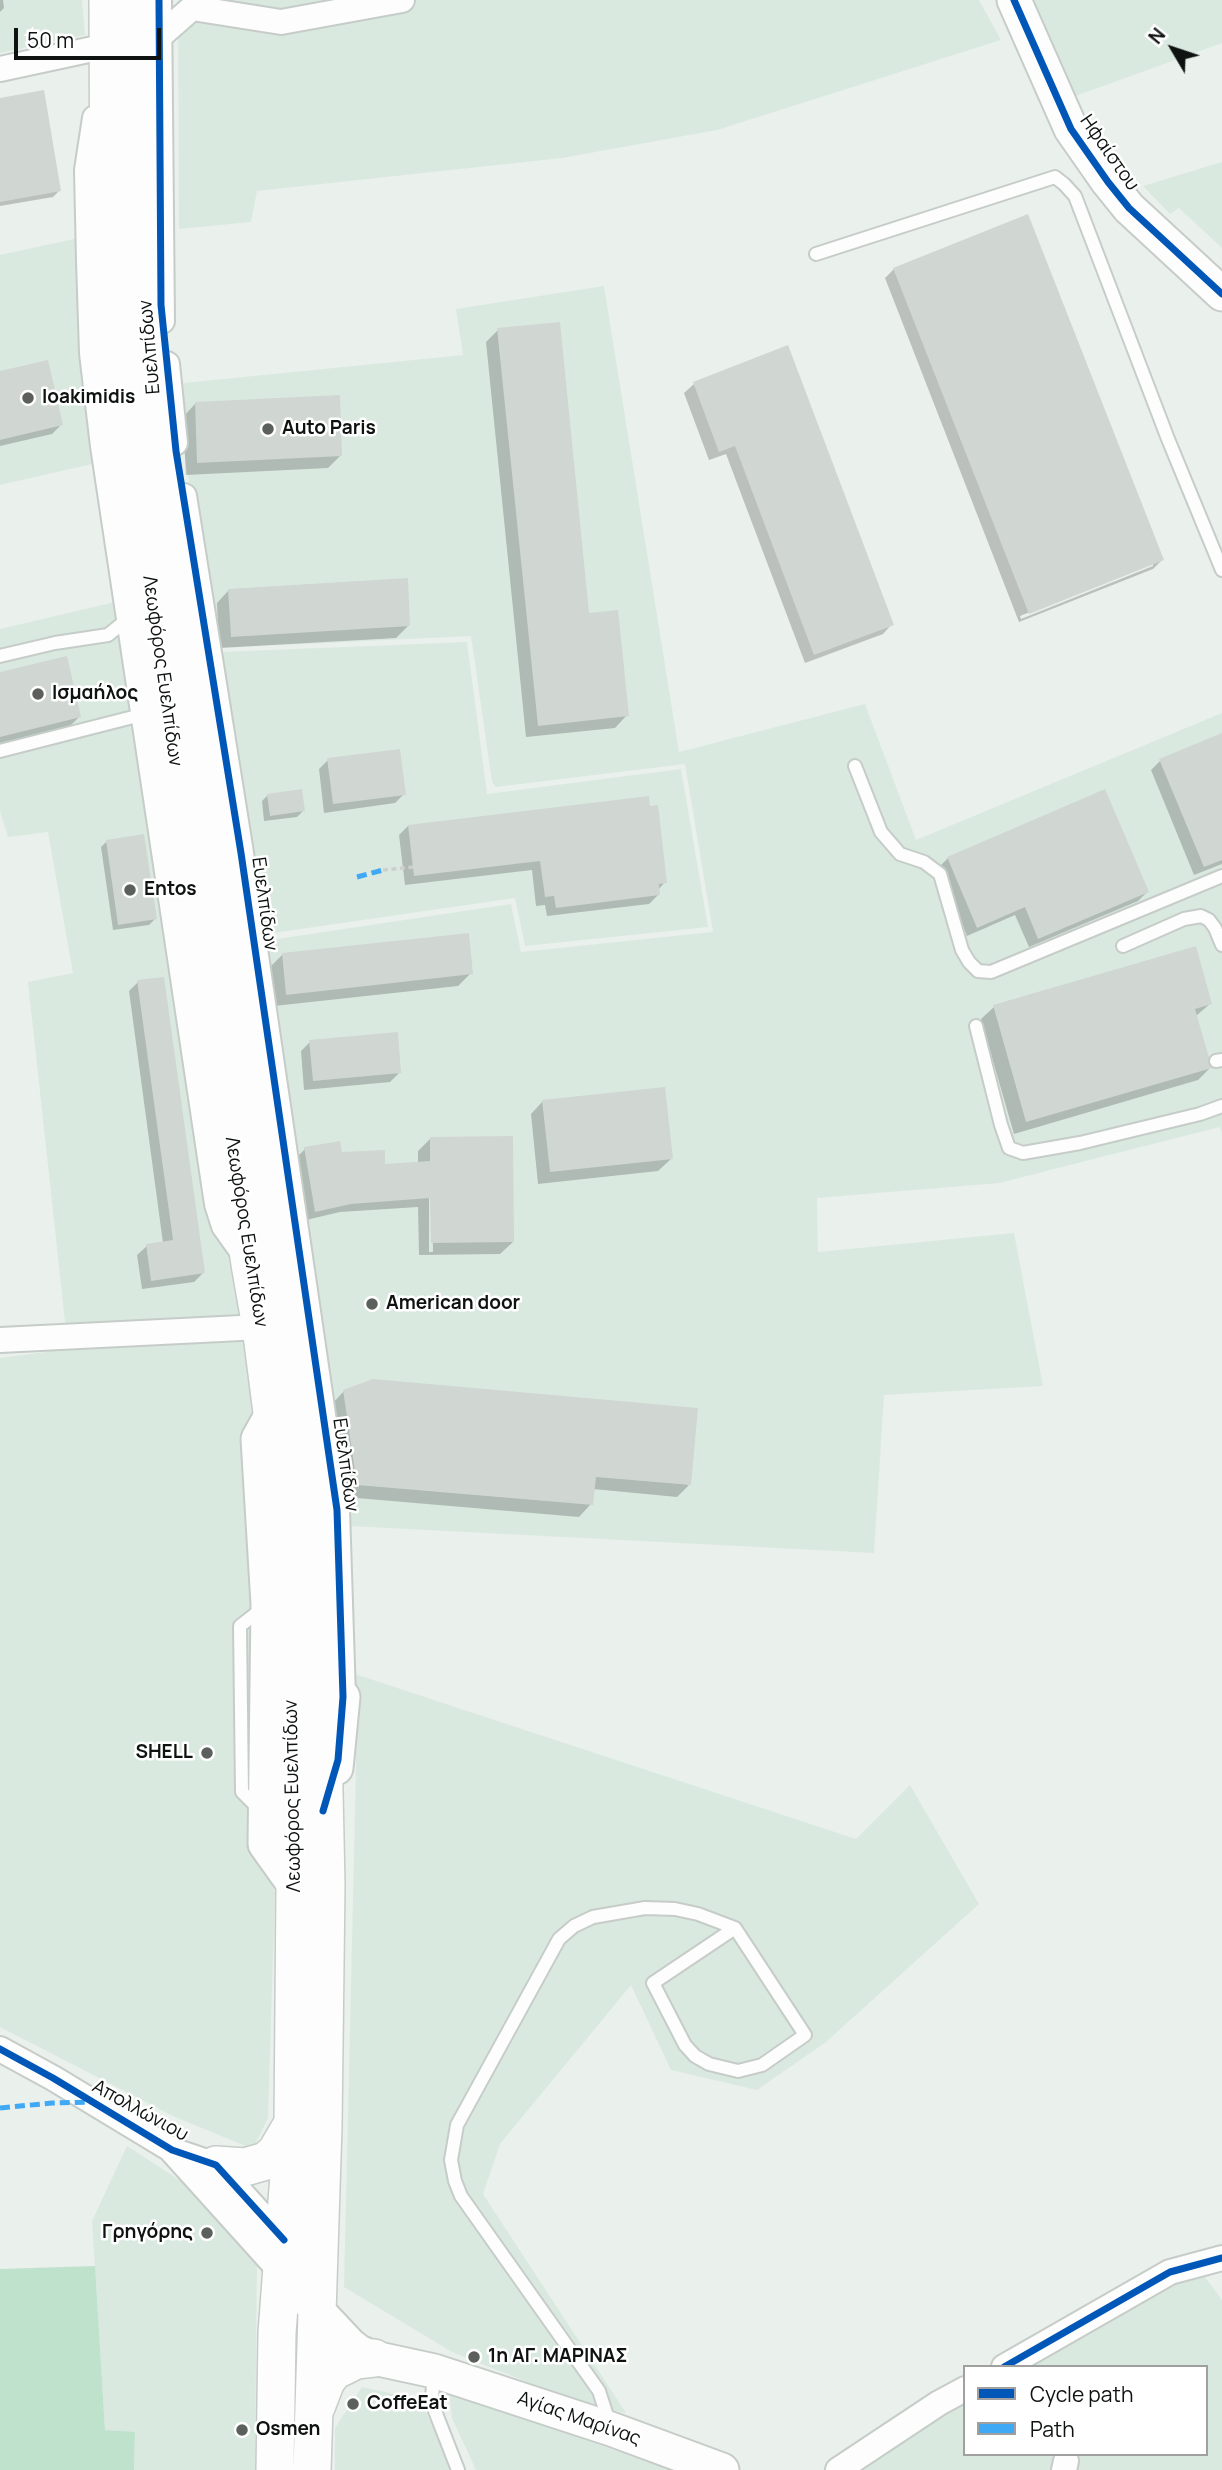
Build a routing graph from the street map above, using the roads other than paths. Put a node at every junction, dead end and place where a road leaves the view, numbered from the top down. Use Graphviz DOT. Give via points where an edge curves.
graph roads {
  1 [pos="108,0"];
  2 [pos="138,0"];
  3 [pos="159,0"];
  4 [pos="402,0"];
  5 [pos="1014,0"];
  6 [pos="196,4"];
  7 [pos="159,37"];
  8 [pos="107,46"];
  9 [pos="0,69"];
  10 [pos="816,254"];
  11 [pos="1222,294"];
  12 [pos="184,548"];
  13 [pos="1222,570"];
  14 [pos="142,615"];
  15 [pos="0,656"];
  16 [pos="145,715"];
  17 [pos="0,751"];
  18 [pos="855,766"];
  19 [pos="1222,876"];
  20 [pos="1222,945"];
  21 [pos="1123,946"];
  22 [pos="976,1026"];
  23 [pos="1222,1106"];
  24 [pos="276,1255"];
  25 [pos="288,1332"];
  26 [pos="0,1340"];
  27 [pos="273,1413"];
  28 [pos="268,1604"];
  29 [pos="280,1671"];
  30 [pos="266,1816"];
  31 [pos="295,1886"];
  32 [pos="734,1928"];
  33 [pos="0,2049"];
  34 [pos="293,2123"];
  35 [pos="172,2150"];
  36 [pos="216,2165"];
  37 [pos="1222,2258"];
  38 [pos="300,2274"];
  39 [pos="374,2358"];
  40 [pos="1007,2365"];
  41 [pos="434,2371"];
  42 [pos="963,2390"];
  43 [pos="313,2415"];
  44 [pos="611,2429"];
  45 [pos="275,2470"];
  46 [pos="312,2470"];
  47 [pos="458,2470"];
  48 [pos="722,2470"];
  49 [pos="838,2470"];
  1 -- 8 [label="main road, Λεωφόρος Ευελπίδων"];
  2 -- 12 [label="main road, Λεωφόρος Ευελπίδων" via="139,251 153,410"];
  3 -- 7 [label="street, Ευελπίδων"];
  4 -- 6 [label="street" via="281,22"];
  5 -- 11 [label="street, Ηφαίστου" via="1071,129 1108,182 1129,208"];
  6 -- 7 [label="street"];
  7 -- 12 [label="street, Ευελπίδων" via="161,304"];
  8 -- 9 [label="street"];
  8 -- 14 [label="main road, Λεωφόρος Ευελπίδων" via="109,253"];
  10 -- 13 [label="lane" via="1055,177 1064,184 1075,196"];
  12 -- 24 [label="main road, Λεωφόρος Ευελπίδων" via="232,856"];
  14 -- 15 [label="lane" via="108,635"];
  14 -- 16 [label="street"];
  14 -- 24 [label="main road, Λεωφόρος Ευελπίδων"];
  16 -- 17 [label="lane"];
  16 -- 24 [label="street" via="217,1204 224,1226"];
  18 -- 19 [label="lane" via="881,831 900,854 924,862 940,874 962,950 978,971 991,972"];
  20 -- 21 [label="lane" via="1215,928 1201,916"];
  22 -- 23 [label="lane" via="1009,1148 1023,1153"];
  24 -- 25 [label="main road, Λεωφόρος Ευελπίδων"];
  24 -- 25 [label="street"];
  25 -- 26 [label="street"];
  25 -- 27 [label="main road, Λεωφόρος Ευελπίδων"];
  25 -- 38 [label="main road, Λεωφόρος Ευελπίδων" via="326,1511 333,1698 323,1811 323,2126"];
  27 -- 28 [label="street" via="258,1439"];
  27 -- 29 [label="main road, Λεωφόρος Ευελπίδων" via="285,1514"];
  28 -- 29 [label="street"];
  28 -- 30 [label="lane" via="240,1626 242,1791"];
  29 -- 30 [label="street"];
  29 -- 31 [label="main road, Λεωφόρος Ευελπίδων"];
  30 -- 31 [label="street" via="265,1844"];
  31 -- 34 [label="main road, Λεωφόρος Ευελπίδων"];
  32 -- 32 [label="lane" via="805,2035 762,2065 738,2071 695,2056 653,1983"];
  32 -- 44 [label="lane" via="675,1909 593,1917 574,1926 559,1939 454,2136 451,2161 461,2196 599,2391"];
  33 -- 35 [label="street, Απολλώνιου"];
  34 -- 36 [label="main road" via="266,2161 245,2167"];
  34 -- 38 [label="main road, Λεωφόρος Ευελπίδων"];
  35 -- 36 [label="street, Απολλώνιου"];
  35 -- 38 [label="street, Απολλώνιου"];
  36 -- 38 [label="street, Απολλώνιου"];
  37 -- 40 [label="street" via="1170,2272"];
  38 -- 39 [label="street, Αγίας Μαρίνας" via="350,2345"];
  38 -- 41 [label="street, Αγίας Μαρίνας" via="372,2334"];
  38 -- 43 [label="main road, Λεωφόρος Ευελπίδων"];
  38 -- 45 [label="main road, Λεωφόρος Ευελπίδων" via="277,2333"];
  39 -- 41 [label="street, Αγίας Μαρίνας"];
  39 -- 43 [label="main road" via="356,2360 334,2371"];
  41 -- 44 [label="street, Αγίας Μαρίνας"];
  41 -- 47 [label="lane" via="435,2411"];
  42 -- 49 [label="street"];
  43 -- 46 [label="main road, Λεωφόρος Ευελπίδων"];
  44 -- 48 [label="street, Αγίας Μαρίνας"];
}
